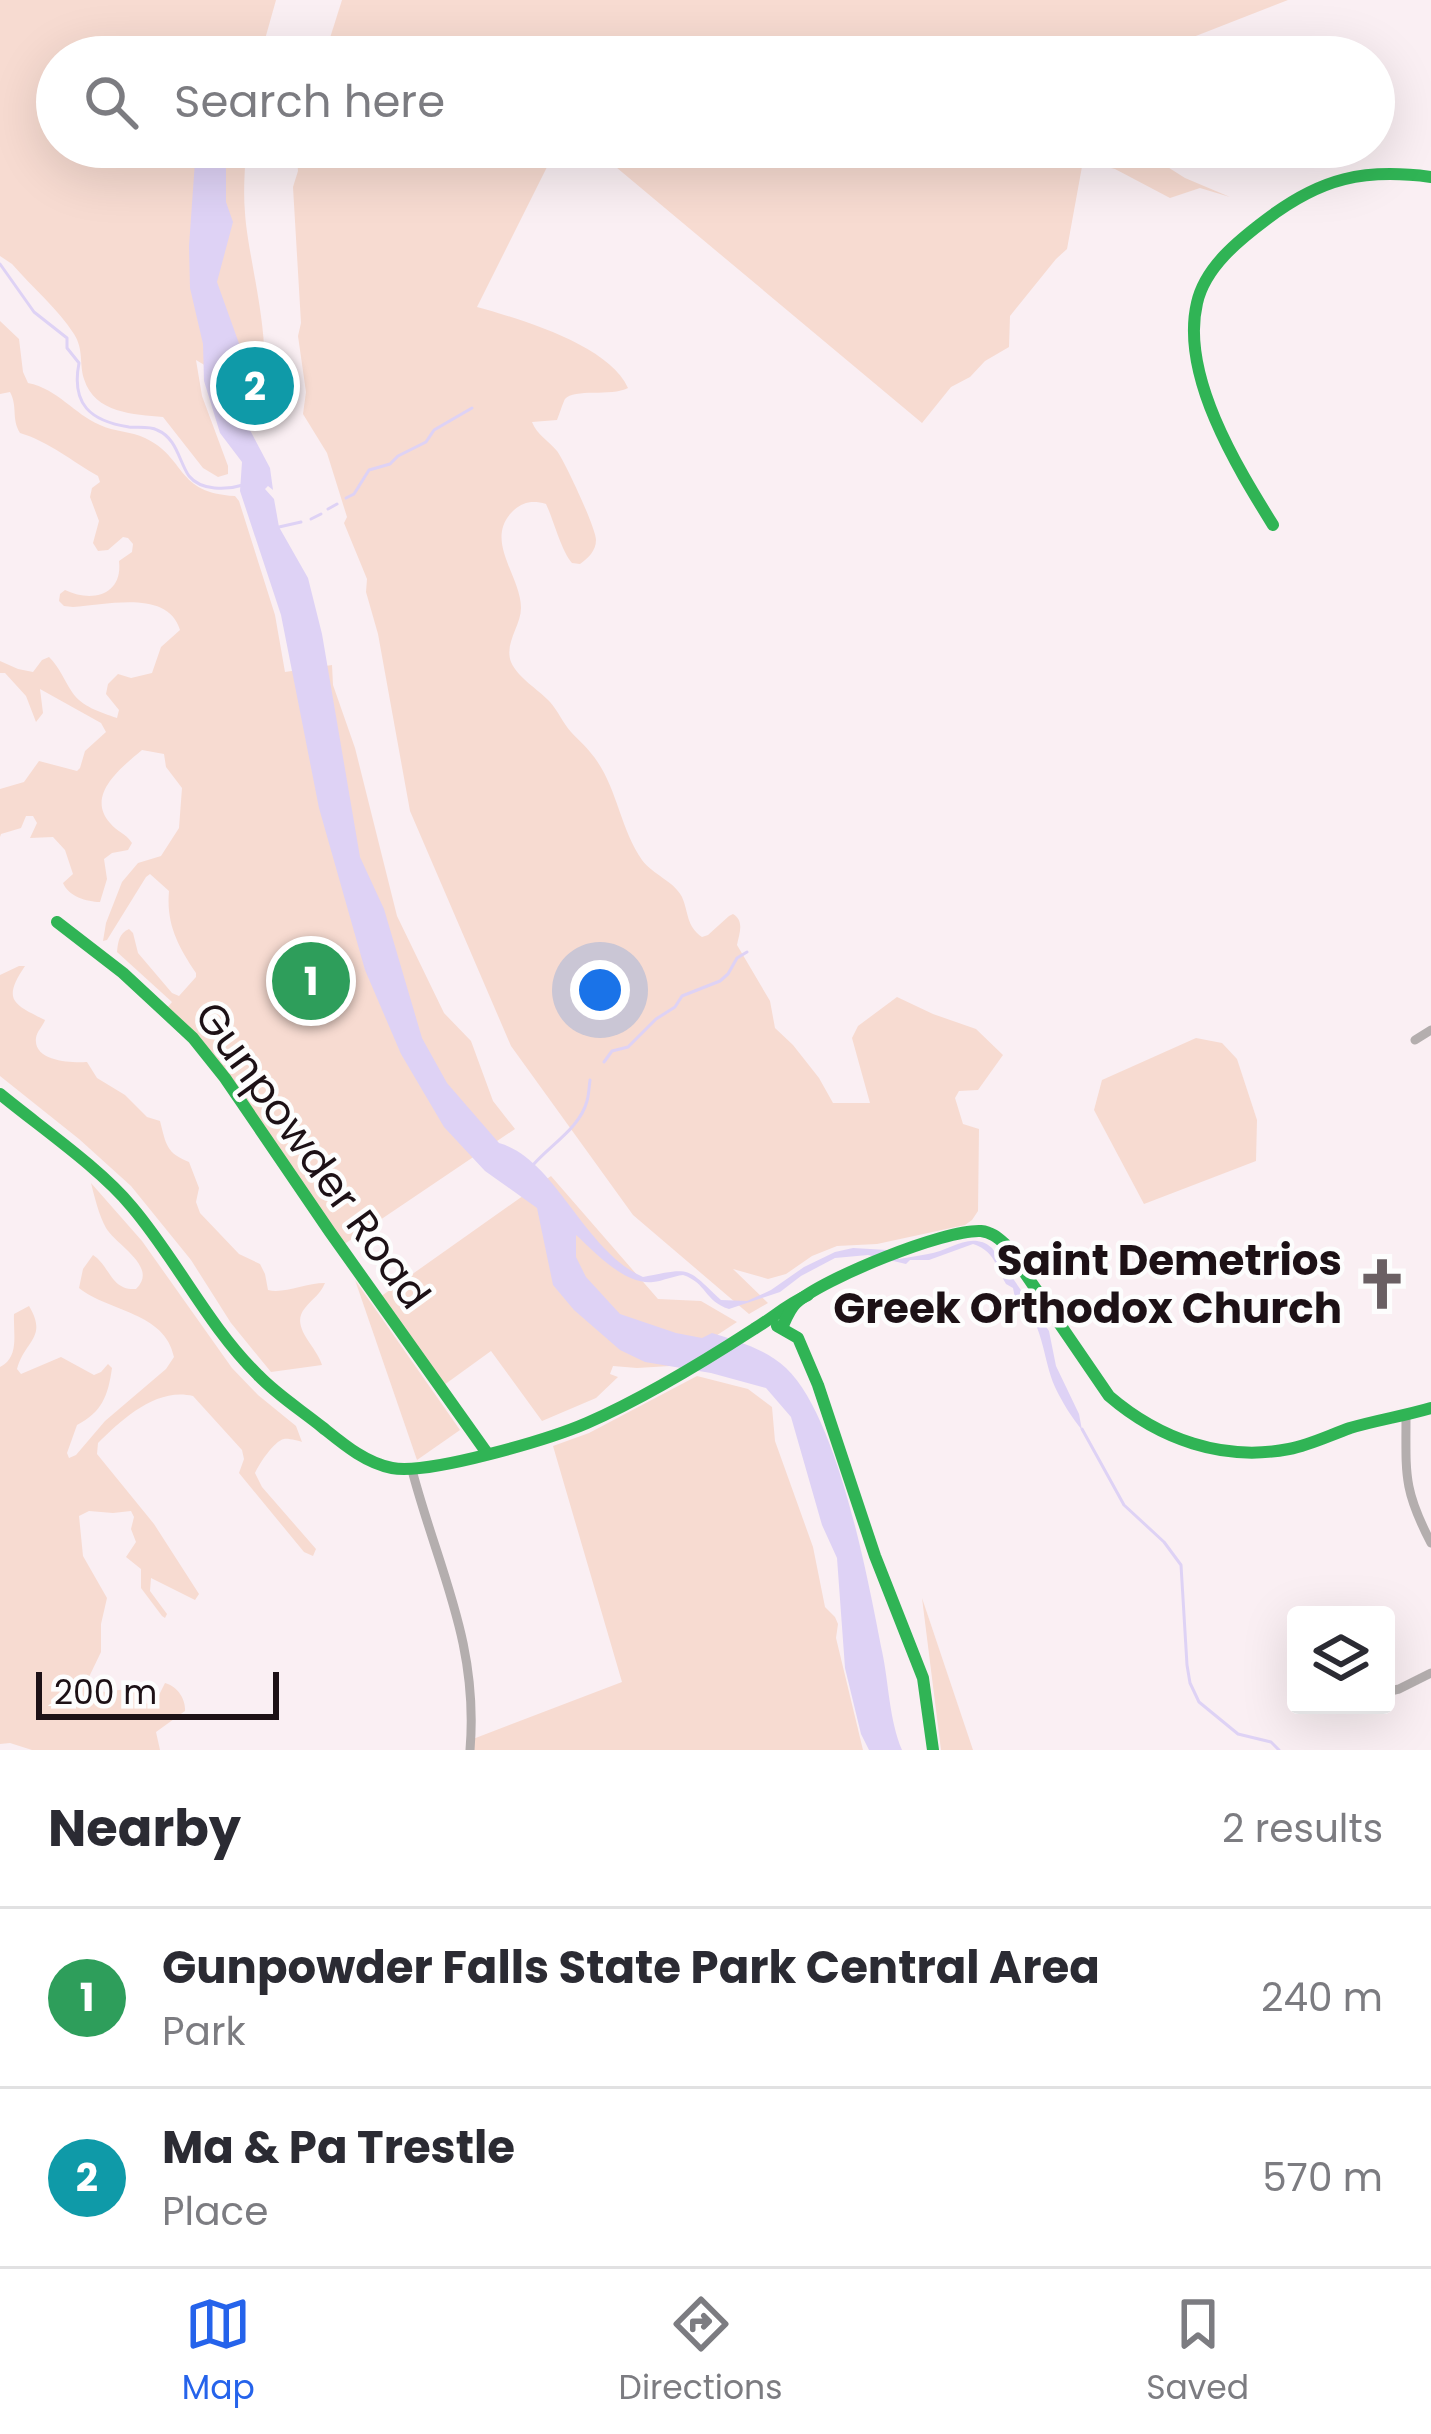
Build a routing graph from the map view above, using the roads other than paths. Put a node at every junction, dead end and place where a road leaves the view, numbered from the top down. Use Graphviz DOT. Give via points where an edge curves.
graph roads {
  1 [pos="1431,177"];
  2 [pos="1273,525"];
  3 [pos="57,922"];
  4 [pos="1431,1030"];
  5 [pos="1415,1040"];
  6 [pos="0,1094"];
  7 [pos="808,1295"];
  8 [pos="782,1328"];
  9 [pos="753,1329"];
  10 [pos="804,1348"];
  11 [pos="1431,1408"];
  12 [pos="1406,1416"];
  13 [pos="487,1453"];
  14 [pos="412,1469"];
  15 [pos="1431,1543"];
  16 [pos="1431,1673"];
  17 [pos="1395,1690"];
  18 [pos="470,1750"];
  19 [pos="933,1750"];
  1 -- 2 [label="street" via="1376,172 1316,186 1251,230 1203,287 1195,330 1203,380 1225,444"];
  3 -- 13 [label="street, Gunpowder Road" via="152,998 204,1052"];
  4 -- 5 [label="street"];
  6 -- 14 [label="street" via="130,1205 259,1377 362,1458"];
  7 -- 8 [label="street"];
  7 -- 9 [label="street"];
  7 -- 10 [label="street" via="799,1314"];
  7 -- 12 [label="street" via="891,1256 988,1232 1100,1386 1156,1430 1264,1452"];
  8 -- 9 [label="street"];
  8 -- 10 [label="street"];
  9 -- 13 [label="street" via="585,1424"];
  10 -- 19 [label="street" via="923,1678"];
  11 -- 12 [label="street"];
  12 -- 15 [label="street" via="1406,1482"];
  13 -- 14 [label="street"];
  14 -- 18 [label="street" via="463,1634"];
  16 -- 17 [label="street"];
}
